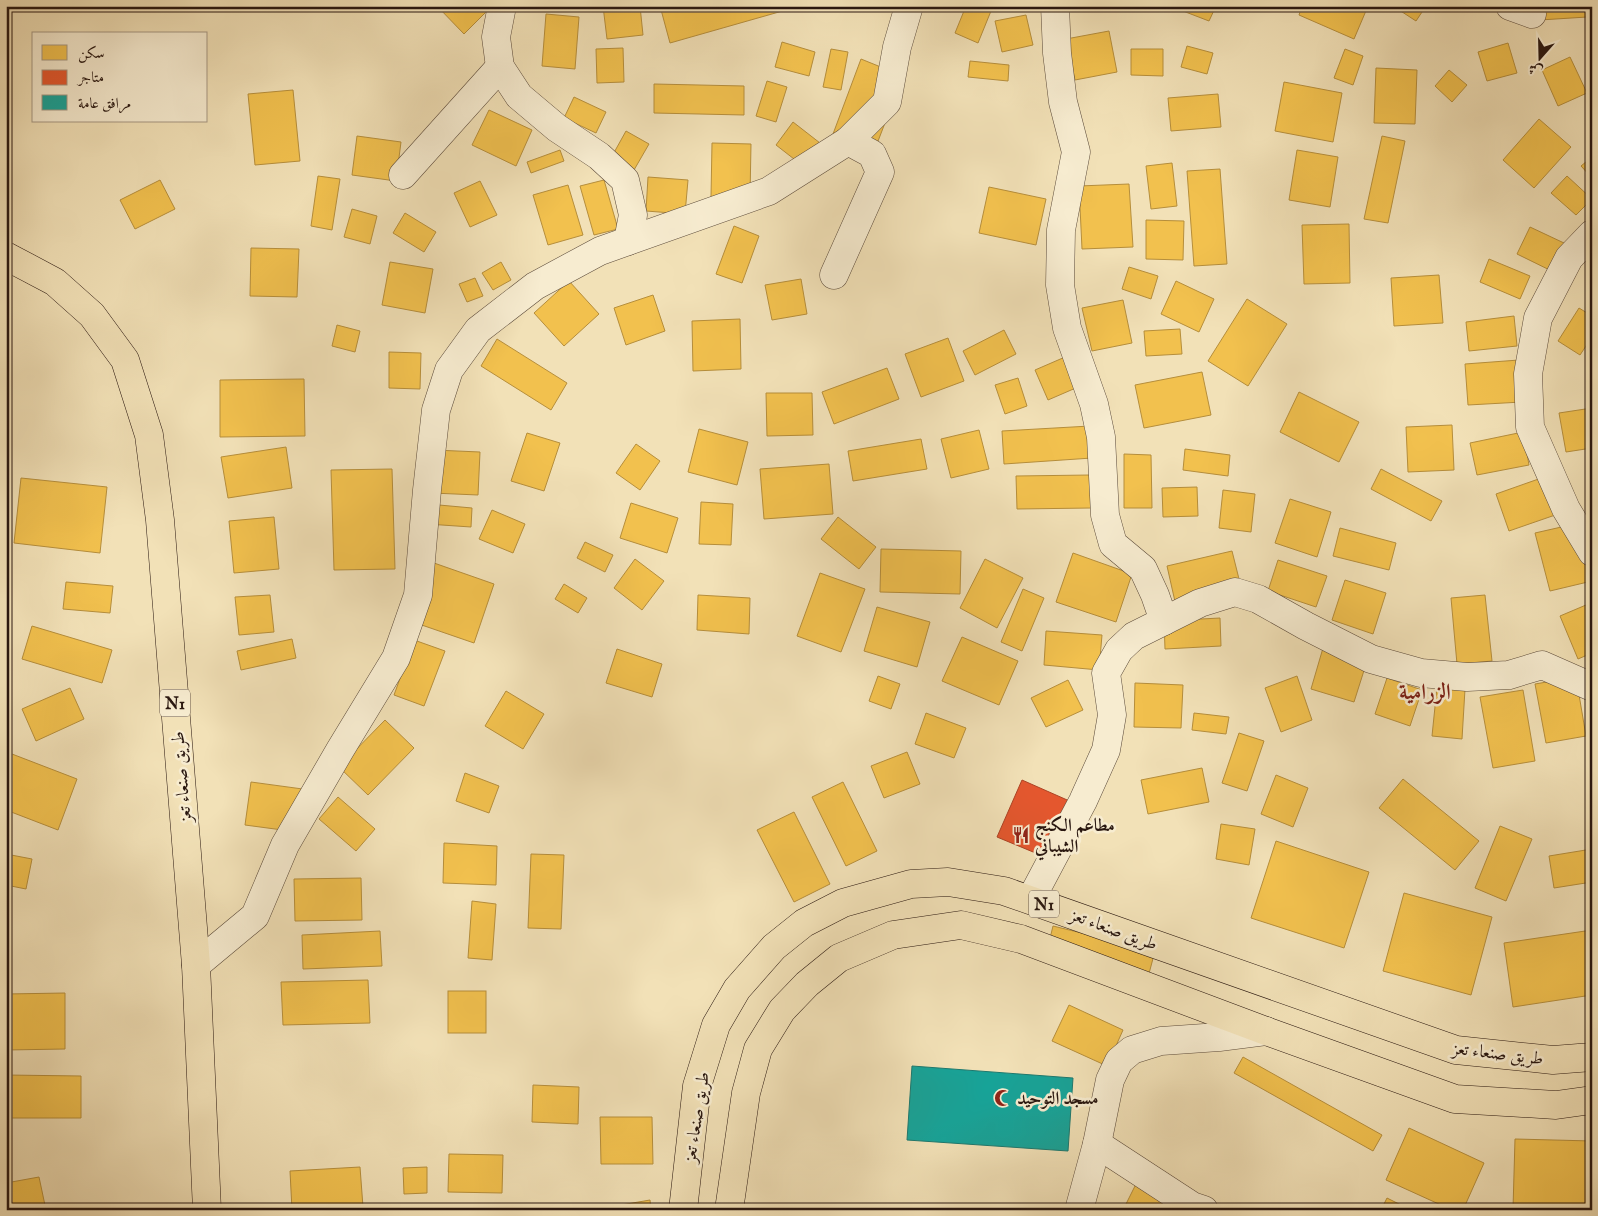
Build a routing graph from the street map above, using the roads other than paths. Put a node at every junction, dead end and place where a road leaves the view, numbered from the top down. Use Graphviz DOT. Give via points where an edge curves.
graph roads {
  1 [pos="502,6"];
  2 [pos="909,6"];
  3 [pos="1055,6"];
  4 [pos="500,67"];
  5 [pos="848,141"];
  6 [pos="403,175"];
  7 [pos="1592,234"];
  8 [pos="628,241"];
  9 [pos="6,256"];
  10 [pos="834,275"];
  11 [pos="1592,552"];
  12 [pos="1164,621"];
  13 [pos="1592,687"];
  14 [pos="1031,899"];
  15 [pos="196,965"];
  16 [pos="1266,1031"];
  17 [pos="1592,1057"];
  18 [pos="1592,1100"];
  19 [pos="1097,1144"];
  20 [pos="207,1210"];
  21 [pos="683,1210"];
  22 [pos="729,1210"];
  23 [pos="1079,1210"];
  24 [pos="1204,1210"];
  1 -- 4 [label="street" via="496,37"];
  2 -- 5 [label="street" via="897,47 887,102"];
  3 -- 12 [label="street" via="1063,102 1076,152 1061,230 1060,284 1067,328 1094,404 1101,437 1105,515 1113,544 1143,569"];
  4 -- 6 [label="street"];
  4 -- 8 [label="street" via="519,96 599,156 625,180 633,215"];
  5 -- 8 [label="street" via="769,191"];
  5 -- 10 [label="street" via="872,154 880,172"];
  7 -- 11 [label="street" via="1569,258 1538,318 1528,374 1530,427 1566,509"];
  8 -- 15 [label="street" via="600,251 535,286 478,330 449,370 436,410 418,594 396,658 285,845 255,916"];
  9 -- 15 [label="highway, طريق صنعاء تعز / N1" via="55,282 92,315 125,360 149,435 160,520"];
  12 -- 13 [label="street" via="1200,602 1235,592 1258,599 1371,659 1421,673 1467,677 1509,675 1542,665"];
  12 -- 14 [label="street" via="1134,636 1119,650 1106,673 1112,715 1106,750"];
  14 -- 17 [label="highway, طريق صنعاء تعز / N1" via="1456,1050 1553,1060"];
  14 -- 21 [label="highway, طريق صنعاء تعز / N1" via="948,882 911,884 843,902 804,924 774,947 737,989 716,1025 697,1086"];
  15 -- 20 [label="highway, طريق صنعاء تعز / N1"];
  16 -- 18 [label="highway, N1" via="1455,1099 1556,1105"];
  16 -- 19 [label="street" via="1161,1042 1132,1050 1119,1061 1110,1080"];
  16 -- 22 [label="highway, N1" via="1021,939 961,926 892,935 839,958 807,984 782,1010 758,1049 746,1092"];
  19 -- 23 [label="street"];
  19 -- 24 [label="street" via="1192,1206"];
}
